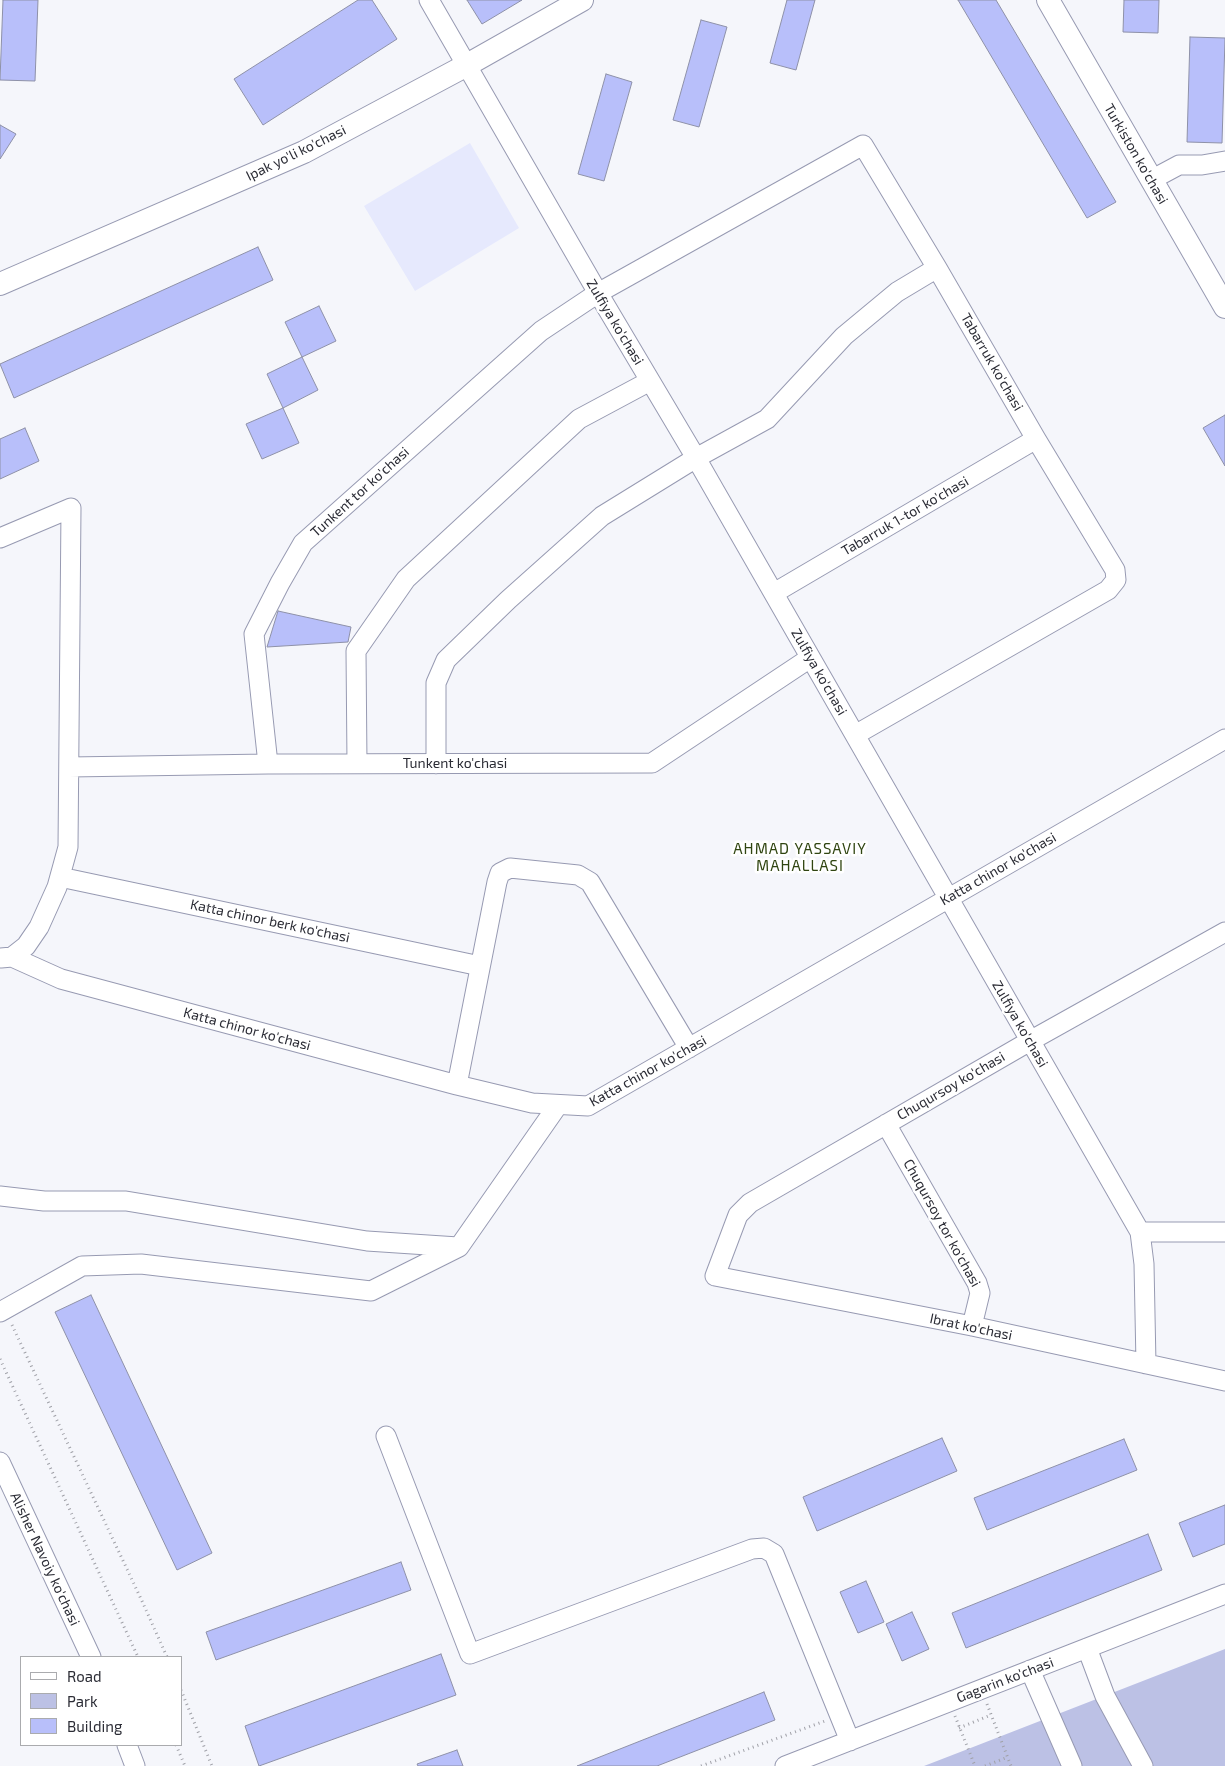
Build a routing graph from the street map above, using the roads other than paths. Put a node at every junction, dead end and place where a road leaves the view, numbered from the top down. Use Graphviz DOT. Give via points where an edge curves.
graph roads {
  1 [pos="429,0"];
  2 [pos="582,0"];
  3 [pos="1048,0"];
  4 [pos="466,65"];
  5 [pos="1225,161"];
  6 [pos="1151,180"];
  7 [pos="937,268"];
  8 [pos="0,284"];
  9 [pos="598,293"];
  10 [pos="1225,307"];
  11 [pos="650,381"];
  12 [pos="1036,440"];
  13 [pos="696,458"];
  14 [pos="0,538"];
  15 [pos="774,593"];
  16 [pos="810,658"];
  17 [pos="855,735"];
  18 [pos="1225,739"];
  19 [pos="268,764"];
  20 [pos="357,764"];
  21 [pos="436,764"];
  22 [pos="69,767"];
  23 [pos="60,877"];
  24 [pos="948,897"];
  25 [pos="1225,932"];
  26 [pos="6,958"];
  27 [pos="480,966"];
  28 [pos="1030,1041"];
  29 [pos="689,1048"];
  30 [pos="457,1085"];
  31 [pos="558,1105"];
  32 [pos="886,1124"];
  33 [pos="0,1196"];
  34 [pos="1140,1232"];
  35 [pos="1225,1232"];
  36 [pos="459,1247"];
  37 [pos="716,1276"];
  38 [pos="2,1311"];
  39 [pos="972,1326"];
  40 [pos="1146,1364"];
  41 [pos="1225,1381"];
  42 [pos="386,1436"];
  43 [pos="0,1462"];
  44 [pos="1225,1594"];
  45 [pos="1087,1648"];
  46 [pos="91,1656"];
  47 [pos="1030,1670"];
  48 [pos="850,1741"];
  49 [pos="126,1746"];
  50 [pos="135,1766"];
  51 [pos="785,1766"];
  52 [pos="1072,1766"];
  53 [pos="1143,1766"];
  1 -- 4 [label="street, Zulfiya ko'chasi"];
  2 -- 4 [label="main road, Ipak yo'li ko'chasi"];
  3 -- 6 [label="main road, Turkiston ko'chasi"];
  4 -- 8 [label="main road, Ipak yo'li ko'chasi" via="304,152"];
  4 -- 9 [label="street, Zulfiya ko'chasi"];
  5 -- 6 [label="street" via="1179,165"];
  6 -- 10 [label="main road, Turkiston ko'chasi"];
  7 -- 9 [label="street, Tabarruk ko'chasi" via="863,145"];
  7 -- 12 [label="street, Tabarruk ko'chasi"];
  7 -- 13 [label="street" via="897,292 844,336 767,419"];
  9 -- 11 [label="street, Zulfiya ko'chasi"];
  9 -- 19 [label="street, Tunkent tor ko'chasi" via="542,330 303,543 254,634"];
  11 -- 13 [label="street, Zulfiya ko'chasi"];
  11 -- 20 [label="street" via="579,419 406,579 356,651"];
  12 -- 15 [label="street, Tabarruk 1-tor ko'chasi"];
  12 -- 17 [label="street, Tabarruk ko'chasi" via="1115,570 1116,580 1108,590"];
  13 -- 15 [label="street, Zulfiya ko'chasi"];
  13 -- 21 [label="street" via="602,516 446,660 436,682"];
  14 -- 22 [label="street" via="71,508"];
  15 -- 16 [label="street, Zulfiya ko'chasi"];
  16 -- 17 [label="street, Zulfiya ko'chasi"];
  16 -- 21 [label="street, Tunkent ko'chasi" via="652,763"];
  17 -- 24 [label="street, Zulfiya ko'chasi"];
  18 -- 24 [label="street, Katta chinor ko'chasi"];
  19 -- 20 [label="street, Tunkent ko'chasi"];
  19 -- 22 [label="street, Tunkent ko'chasi"];
  20 -- 21 [label="street, Tunkent ko'chasi"];
  22 -- 23 [label="street" via="68,847"];
  23 -- 26 [label="street" via="39,927 26,946"];
  23 -- 27 [label="street, Katta chinor berk ko'chasi"];
  24 -- 28 [label="street, Zulfiya ko'chasi"];
  24 -- 29 [label="street, Katta chinor ko'chasi"];
  25 -- 28 [label="street, Chuqursoy ko'chasi"];
  26 -- 30 [label="street, Katta chinor ko'chasi" via="61,979"];
  27 -- 29 [label="street" via="500,873 510,868 578,875 590,882"];
  27 -- 30 [label="street"];
  28 -- 32 [label="street, Chuqursoy ko'chasi"];
  28 -- 34 [label="street, Zulfiya ko'chasi"];
  29 -- 31 [label="street, Katta chinor ko'chasi" via="588,1106"];
  30 -- 31 [label="street, Katta chinor ko'chasi" via="532,1104"];
  31 -- 36 [label="street"];
  32 -- 37 [label="street, Chuqursoy ko'chasi" via="750,1203 738,1215"];
  32 -- 39 [label="street, Chuqursoy tor ko'chasi" via="977,1284 980,1294"];
  33 -- 36 [label="street" via="126,1201 368,1241"];
  34 -- 35 [label="street"];
  34 -- 40 [label="street, Zulfiya ko'chasi" via="1144,1264"];
  36 -- 38 [label="street" via="371,1291 141,1264 82,1266"];
  37 -- 39 [label="street, Ibrat ko'chasi"];
  39 -- 40 [label="street, Ibrat ko'chasi"];
  40 -- 41 [label="street, Ibrat ko'chasi"];
  42 -- 48 [label="street" via="470,1654 752,1549 764,1548 774,1554"];
  43 -- 46 [label="street, Alisher Navoiy ko'chasi"];
  44 -- 45 [label="street, Gagarin ko'chasi"];
  45 -- 47 [label="street, Gagarin ko'chasi"];
  45 -- 53 [label="street" via="1105,1696"];
  47 -- 48 [label="street, Gagarin ko'chasi"];
  47 -- 52 [label="street"];
  48 -- 51 [label="street, Gagarin ko'chasi"];
  49 -- 50 [label="street"];
}
